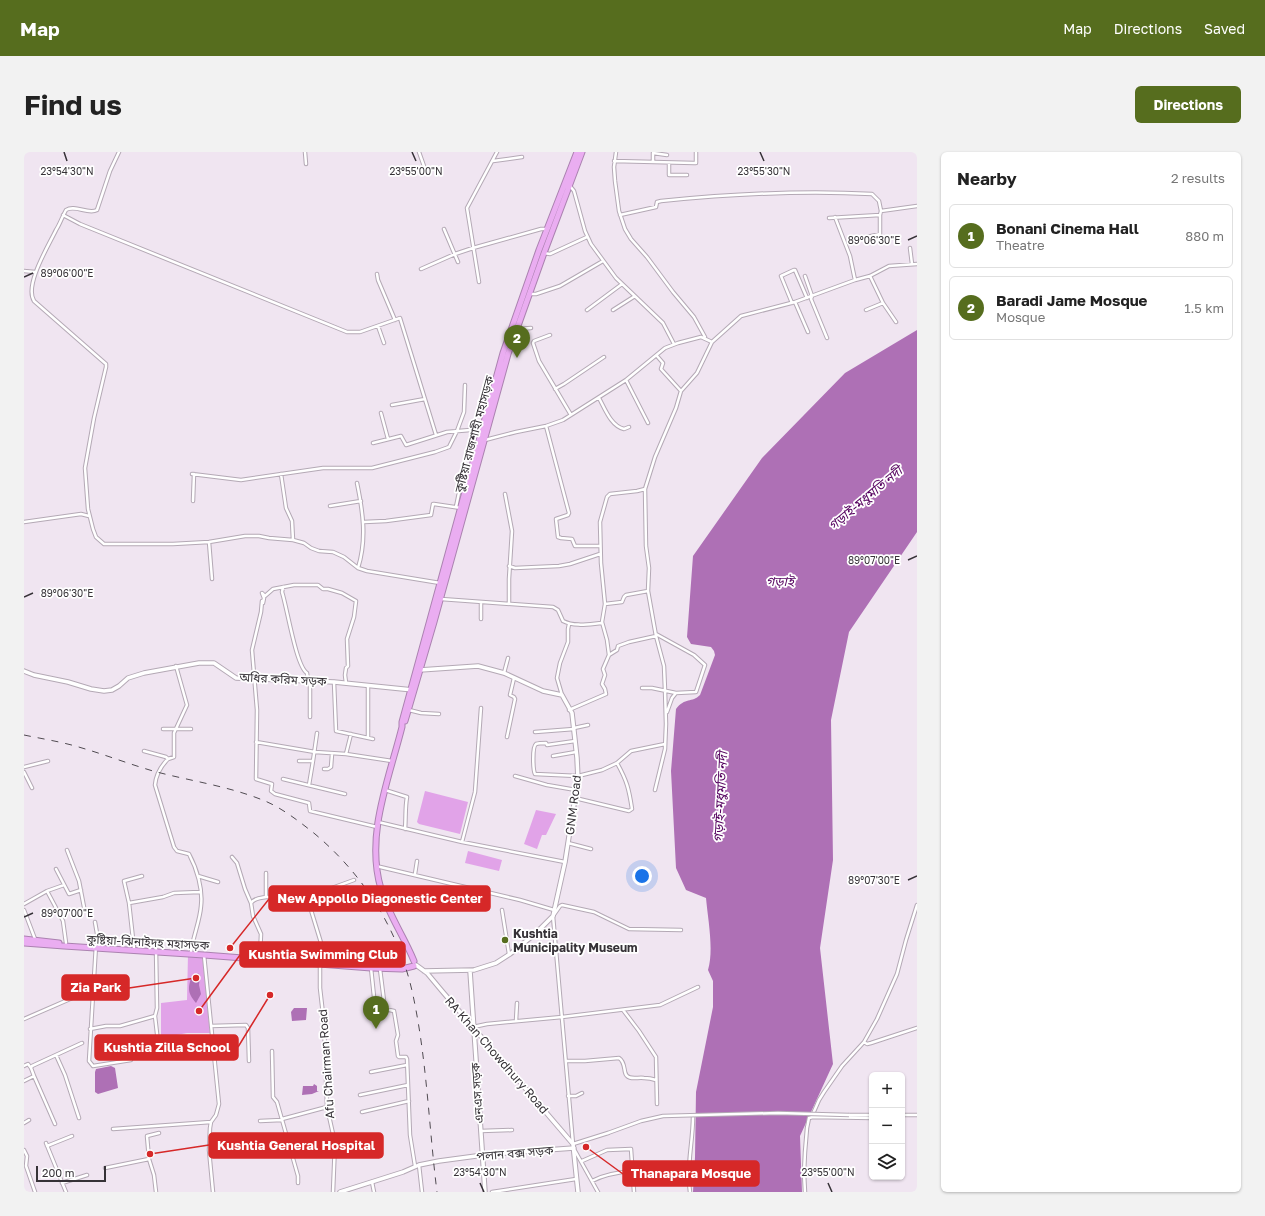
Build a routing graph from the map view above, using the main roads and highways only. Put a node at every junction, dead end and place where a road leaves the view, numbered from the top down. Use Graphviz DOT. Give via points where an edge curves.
graph roads {
  1 [pos="577,152"];
  2 [pos="582,152"];
  3 [pos="546,241"];
  4 [pos="512,334"];
  5 [pos="488,415"];
  6 [pos="474,467"];
  7 [pos="458,526"];
  8 [pos="440,595"];
  9 [pos="413,690"];
  10 [pos="402,727"];
  11 [pos="24,939"];
  12 [pos="35,942"];
  13 [pos="24,943"];
  14 [pos="97,946"];
  15 [pos="156,951"];
  16 [pos="182,952"];
  17 [pos="204,954"];
  18 [pos="236,956"];
  19 [pos="321,962"];
  20 [pos="414,964"];
  21 [pos="358,965"];
  22 [pos="388,967"];
  1 -- 3 [label="highway, কুষ্টিয়া রাজশাহী মহাসড়ক" via="548,229"];
  2 -- 3 [label="highway, কুষ্টিয়া রাজশাহী মহাসড়ক"];
  3 -- 4 [label="highway, কুষ্টিয়া রাজশাহী মহাসড়ক"];
  3 -- 4 [label="highway, কুষ্টিয়া রাজশাহী মহাসড়ক" via="544,253"];
  4 -- 5 [label="highway, কুষ্টিয়া রাজশাহী মহাসড়ক"];
  5 -- 6 [label="highway, কুষ্টিয়া রাজশাহী মহাসড়ক"];
  5 -- 6 [label="highway, কুষ্টিয়া রাজশাহী মহাসড়ক" via="482,428"];
  6 -- 7 [label="highway, কুষ্টিয়া রাজশাহী মহাসড়ক"];
  6 -- 7 [label="highway, কুষ্টিয়া রাজশাহী মহাসড়ক" via="458,507"];
  7 -- 8 [label="highway, কুষ্টিয়া রাজশাহী মহাসড়ক"];
  7 -- 8 [label="highway, কুষ্টিয়া রাজশাহী মহাসড়ক" via="440,583"];
  8 -- 9 [label="highway, কুষ্টিয়া রাজশাহী মহাসড়ক"];
  8 -- 9 [label="highway, কুষ্টিয়া রাজশাহী মহাসড়ক"];
  9 -- 10 [label="highway, কুষ্টিয়া রাজশাহী মহাসড়ক"];
  9 -- 10 [label="highway, কুষ্টিয়া রাজশাহী মহাসড়ক"];
  10 -- 20 [label="highway, কুষ্টিয়া রাজশাহী মহাসড়ক" via="377,824 376,866 386,905"];
  11 -- 12 [label="highway, কুষ্টিয়া-ঝিনাইদহ মহাসড়ক"];
  12 -- 13 [label="highway, কুষ্টিয়া-ঝিনাইদহ মহাসড়ক"];
  12 -- 14 [label="highway, কুষ্টিয়া-ঝিনাইদহ মহাসড়ক"];
  12 -- 14 [label="highway, কুষ্টিয়া-ঝিনাইদহ মহাসড়ক"];
  14 -- 15 [label="highway, কুষ্টিয়া-ঝিনাইদহ মহাসড়ক"];
  14 -- 15 [label="highway, কুষ্টিয়া-ঝিনাইদহ মহাসড়ক"];
  15 -- 16 [label="highway, কুষ্টিয়া-ঝিনাইদহ মহাসড়ক"];
  16 -- 17 [label="highway, কুষ্টিয়া-ঝিনাইদহ মহাসড়ক"];
  16 -- 17 [label="highway, কুষ্টিয়া-ঝিনাইদহ মহাসড়ক"];
  17 -- 18 [label="highway, কুষ্টিয়া-ঝিনাইদহ মহাসড়ক"];
  18 -- 19 [label="highway, কুষ্টিয়া-ঝিনাইদহ মহাসড়ক"];
  18 -- 19 [label="highway, কুষ্টিয়া-ঝিনাইদহ মহাসড়ক"];
  19 -- 21 [label="highway, কুষ্টিয়া-ঝিনাইদহ মহাসড়ক"];
  20 -- 22 [label="highway, কুষ্টিয়া-ঝিনাইদহ মহাসড়ক"];
  21 -- 22 [label="highway, কুষ্টিয়া-ঝিনাইদহ মহাসড়ক"];
  21 -- 22 [label="highway, কুষ্টিয়া-ঝিনাইদহ মহাসড়ক" via="371,968"];
}
